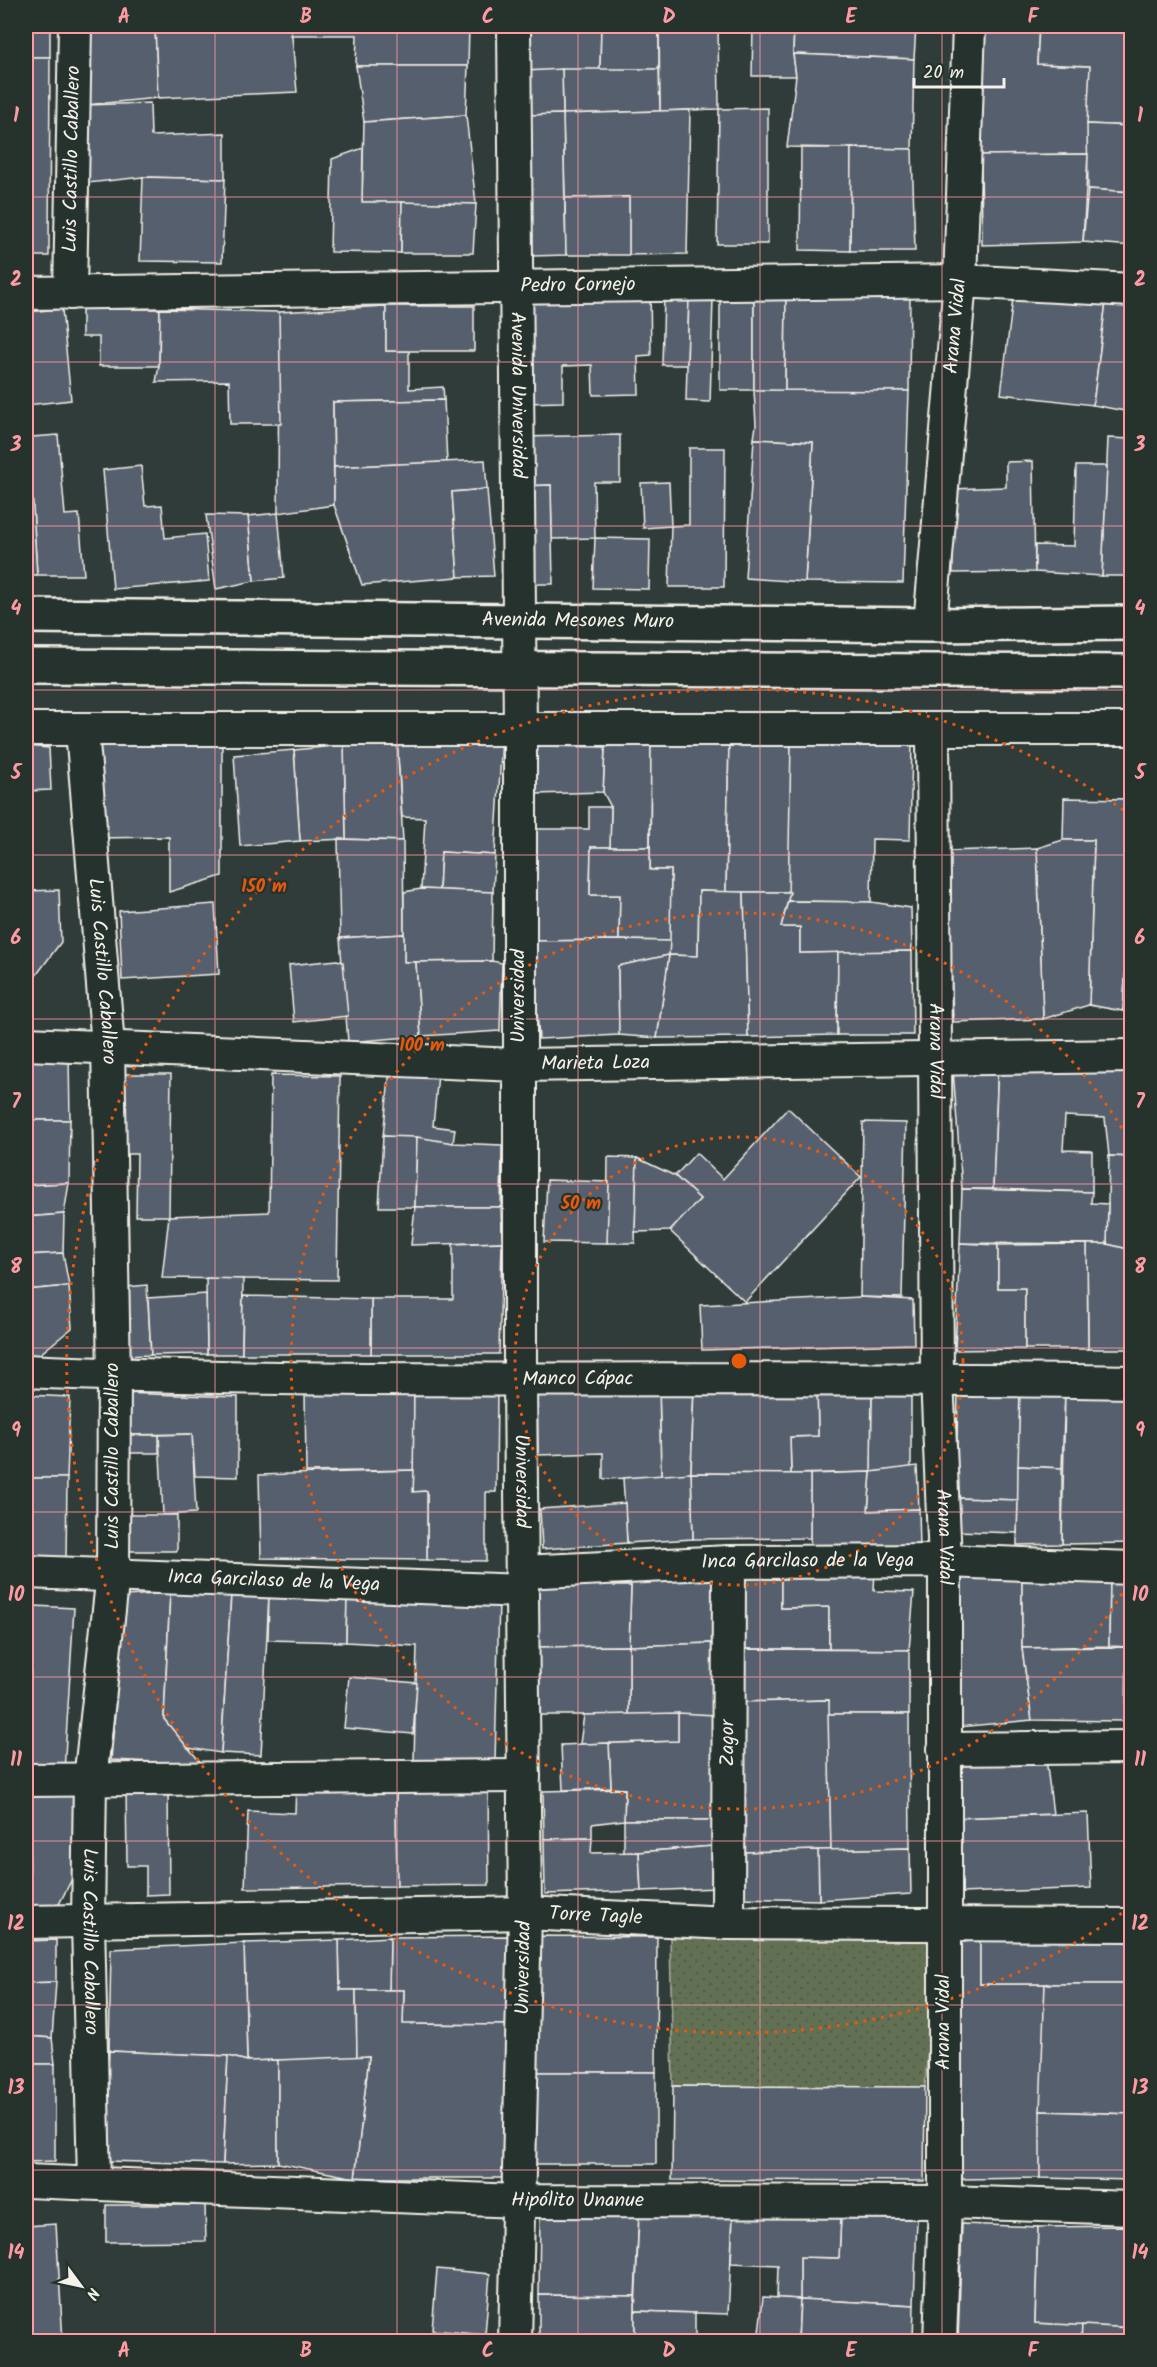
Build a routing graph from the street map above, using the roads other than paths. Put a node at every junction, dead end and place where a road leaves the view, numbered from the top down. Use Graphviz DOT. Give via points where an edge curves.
graph roads {
  1 [pos="75,26"];
  2 [pos="514,26"];
  3 [pos="969,26"];
  4 [pos="960,281"];
  5 [pos="518,287"];
  6 [pos="1131,290"];
  7 [pos="26,293"];
  8 [pos="70,293"];
  9 [pos="26,616"];
  10 [pos="520,621"];
  11 [pos="1131,623"];
  12 [pos="930,625"];
  13 [pos="26,666"];
  14 [pos="520,670"];
  15 [pos="1131,672"];
  16 [pos="26,729"];
  17 [pos="520,729"];
  18 [pos="1131,729"];
  19 [pos="82,730"];
  20 [pos="933,731"];
  21 [pos="26,1044"];
  22 [pos="108,1046"];
  23 [pos="1131,1056"];
  24 [pos="936,1060"];
  25 [pos="519,1065"];
  26 [pos="26,1371"];
  27 [pos="114,1375"];
  28 [pos="937,1378"];
  29 [pos="520,1381"];
  30 [pos="1131,1382"];
  31 [pos="945,1561"];
  32 [pos="729,1562"];
  33 [pos="1131,1568"];
  34 [pos="26,1572"];
  35 [pos="113,1574"];
  36 [pos="522,1581"];
  37 [pos="1131,1747"];
  38 [pos="944,1749"];
  39 [pos="524,1776"];
  40 [pos="26,1780"];
  41 [pos="90,1780"];
  42 [pos="525,1912"];
  43 [pos="26,1922"];
  44 [pos="88,1922"];
  45 [pos="728,1923"];
  46 [pos="944,1923"];
  47 [pos="1131,1925"];
  48 [pos="26,2181"];
  49 [pos="94,2182"];
  50 [pos="519,2201"];
  51 [pos="945,2202"];
  52 [pos="1131,2208"];
  53 [pos="515,2342"];
  54 [pos="940,2342"];
  1 -- 8 [label="street, Luis Castillo Caballero"];
  2 -- 5 [label="street, Avenida Universidad"];
  3 -- 4 [label="street, Arana Vidal"];
  4 -- 5 [label="street, Pedro Cornejo"];
  4 -- 6 [label="street, Pedro Cornejo"];
  4 -- 12 [label="street, Arana Vidal"];
  5 -- 8 [label="street, Pedro Cornejo"];
  5 -- 10 [label="street, Avenida Universidad"];
  7 -- 8 [label="street, Pedro Cornejo"];
  9 -- 10 [label="highway, Avenida Mesones Muro"];
  10 -- 12 [label="highway, Avenida Mesones Muro"];
  10 -- 14 [label="street, Universidad"];
  11 -- 12 [label="highway, Avenida Mesones Muro"];
  13 -- 14 [label="highway"];
  14 -- 15 [label="highway"];
  14 -- 17 [label="street, Universidad"];
  16 -- 19 [label="street"];
  17 -- 19 [label="street"];
  17 -- 20 [label="street"];
  17 -- 25 [label="street, Universidad"];
  18 -- 20 [label="street"];
  19 -- 22 [label="street, Luis Castillo Caballero"];
  20 -- 24 [label="street, Arana Vidal"];
  21 -- 22 [label="street, Marieta Loza"];
  22 -- 25 [label="street, Marieta Loza"];
  22 -- 27 [label="street, Luis Castillo Caballero"];
  23 -- 24 [label="street, Marieta Loza"];
  24 -- 25 [label="street, Marieta Loza"];
  24 -- 28 [label="street, Arana Vidal"];
  25 -- 29 [label="street, Universidad"];
  26 -- 27 [label="street, Manco Cápac"];
  27 -- 29 [label="street, Manco Cápac"];
  27 -- 35 [label="street, Luis Castillo Caballero"];
  28 -- 29 [label="street, Manco Cápac"];
  28 -- 30 [label="street, Manco Cápac"];
  28 -- 31 [label="street, Arana Vidal"];
  29 -- 36 [label="street, Universidad"];
  31 -- 32 [label="street, Inca Garcilaso de la Vega"];
  31 -- 33 [label="street, Inca Garcilaso de la Vega"];
  31 -- 38 [label="street, Arana Vidal"];
  32 -- 36 [label="street, Inca Garcilaso de la Vega"];
  32 -- 45 [label="street, Zagor"];
  34 -- 35 [label="street, Inca Garcilaso de la Vega"];
  35 -- 36 [label="street, Inca Garcilaso de la Vega"];
  35 -- 41 [label="street, Luis Castillo Caballero"];
  36 -- 39 [label="street, Universidad"];
  37 -- 38 [label="street"];
  38 -- 46 [label="street, Arana Vidal"];
  39 -- 41 [label="street"];
  39 -- 42 [label="street, Universidad"];
  40 -- 41 [label="street"];
  41 -- 44 [label="street, Luis Castillo Caballero"];
  42 -- 44 [label="street, Torre Tagle"];
  42 -- 45 [label="street, Torre Tagle"];
  42 -- 50 [label="street, Universidad"];
  43 -- 44 [label="street, Torre Tagle"];
  44 -- 49 [label="street, Luis Castillo Caballero"];
  45 -- 46 [label="street, Torre Tagle"];
  46 -- 47 [label="street, Torre Tagle"];
  46 -- 51 [label="street, Arana Vidal"];
  48 -- 49 [label="street, Hipólito Unanue"];
  49 -- 50 [label="street, Hipólito Unanue"];
  50 -- 51 [label="street, Hipólito Unanue"];
  50 -- 53 [label="street, Universidad"];
  51 -- 52 [label="street, Hipólito Unanue"];
  51 -- 54 [label="street, Arana Vidal"];
}
